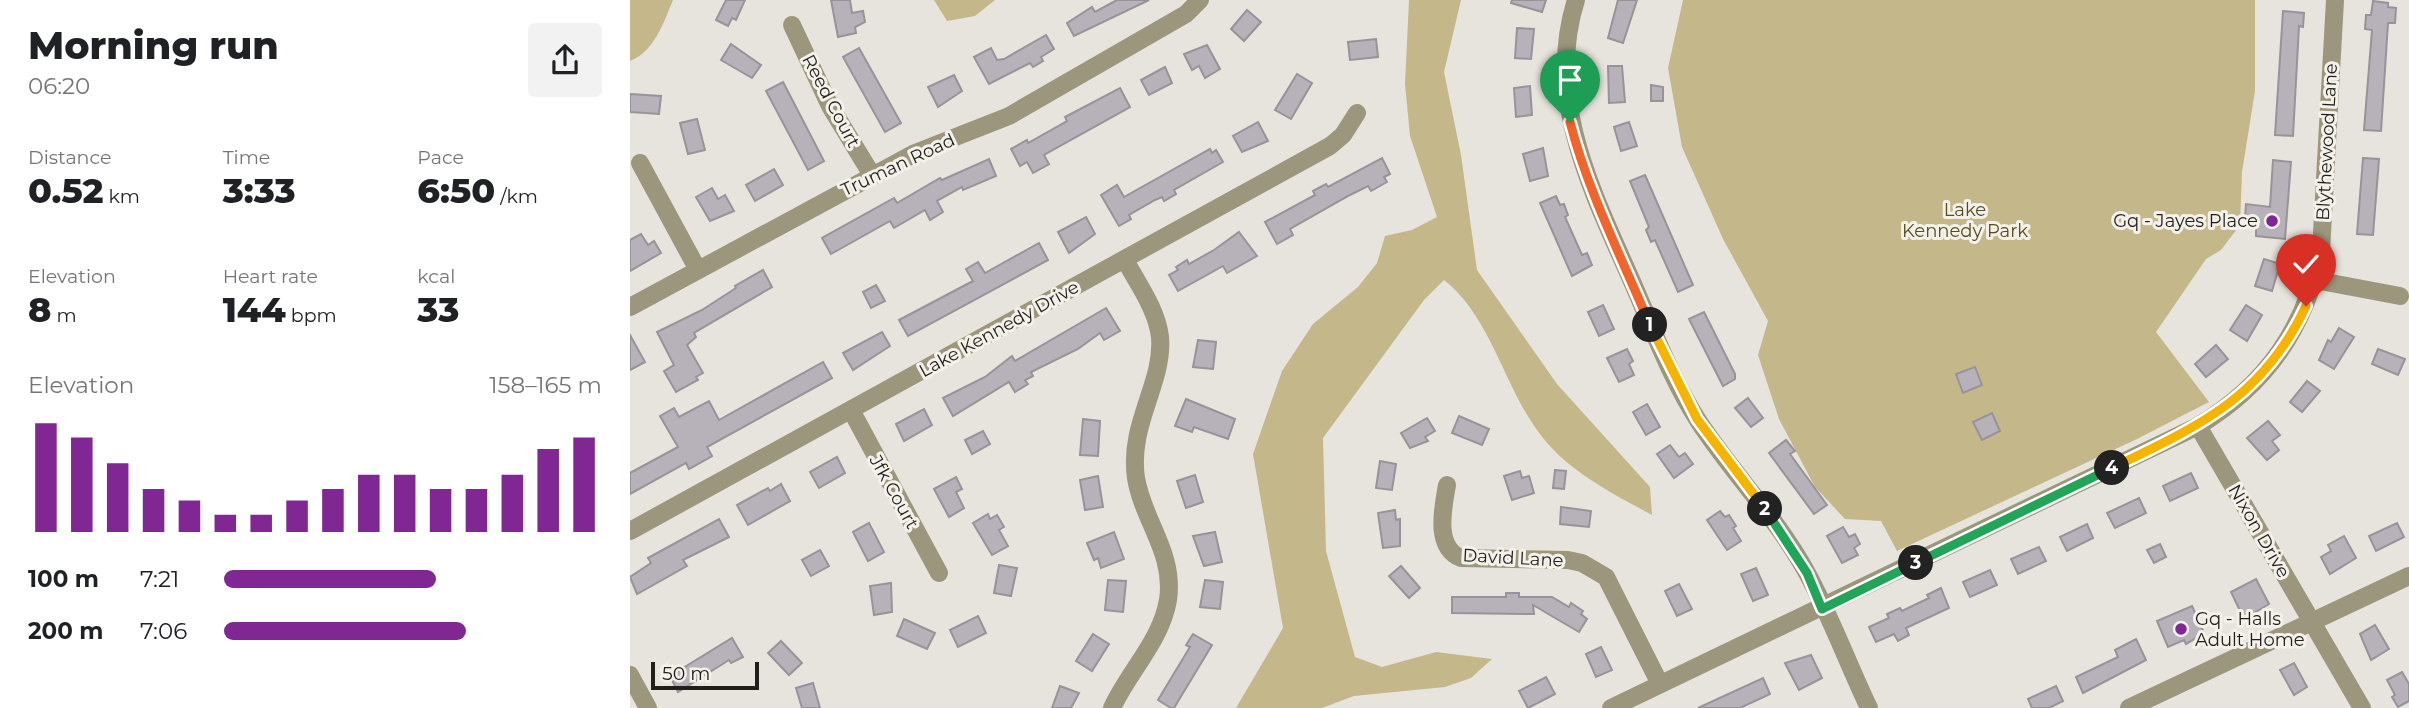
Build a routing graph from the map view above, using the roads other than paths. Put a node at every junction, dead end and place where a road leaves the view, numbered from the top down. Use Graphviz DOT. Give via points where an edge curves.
graph roads {
  1 [pos="1200,0"];
  2 [pos="1576,0"];
  3 [pos="2336,0"];
  4 [pos="792,25"];
  5 [pos="1357,113"];
  6 [pos="639,163"];
  7 [pos="872,175"];
  8 [pos="1125,260"];
  9 [pos="698,270"];
  10 [pos="2315,280"];
  11 [pos="2400,296"];
  12 [pos="630,307"];
  13 [pos="851,410"];
  14 [pos="2198,426"];
  15 [pos="1447,485"];
  16 [pos="630,531"];
  17 [pos="939,573"];
  18 [pos="2409,576"];
  19 [pos="1822,609"];
  20 [pos="2312,622"];
  21 [pos="630,675"];
  22 [pos="1660,684"];
  23 [pos="648,708"];
  24 [pos="1112,708"];
  25 [pos="1611,708"];
  26 [pos="1869,708"];
  27 [pos="2129,708"];
  28 [pos="2362,708"];
  1 -- 7 [label="street, Truman Road" via="1186,14 1009,116"];
  2 -- 19 [label="street" via="1568,34 1566,91 1578,152 1602,215 1653,333 1697,419 1807,573"];
  3 -- 10 [label="street, Blythewood Lane" via="2321,251"];
  4 -- 7 [label="street, Reed Court" via="830,106"];
  5 -- 8 [label="street, Lake Kennedy Drive" via="1330,146"];
  6 -- 9 [label="street"];
  7 -- 9 [label="street, Truman Road"];
  8 -- 13 [label="street, Lake Kennedy Drive"];
  8 -- 24 [label="street" via="1160,336 1157,371 1142,413 1135,458 1141,498 1168,563 1170,579 1156,635"];
  9 -- 12 [label="street, Truman Road"];
  10 -- 11 [label="street"];
  10 -- 14 [label="street, Blythewood Lane" via="2279,355 2245,393"];
  13 -- 16 [label="street, Lake Kennedy Drive"];
  13 -- 17 [label="street, Jfk Court"];
  14 -- 19 [label="street, Blythewood Lane"];
  14 -- 20 [label="street, Nixon Drive"];
  15 -- 22 [label="street, David Lane" via="1444,540 1453,555 1568,560 1595,569 1606,577"];
  18 -- 20 [label="street"];
  19 -- 22 [label="street, Blythewood Lane"];
  19 -- 26 [label="street"];
  20 -- 27 [label="street"];
  20 -- 28 [label="street, Nixon Drive"];
  21 -- 23 [label="street"];
  22 -- 25 [label="street, Blythewood Lane"];
}
